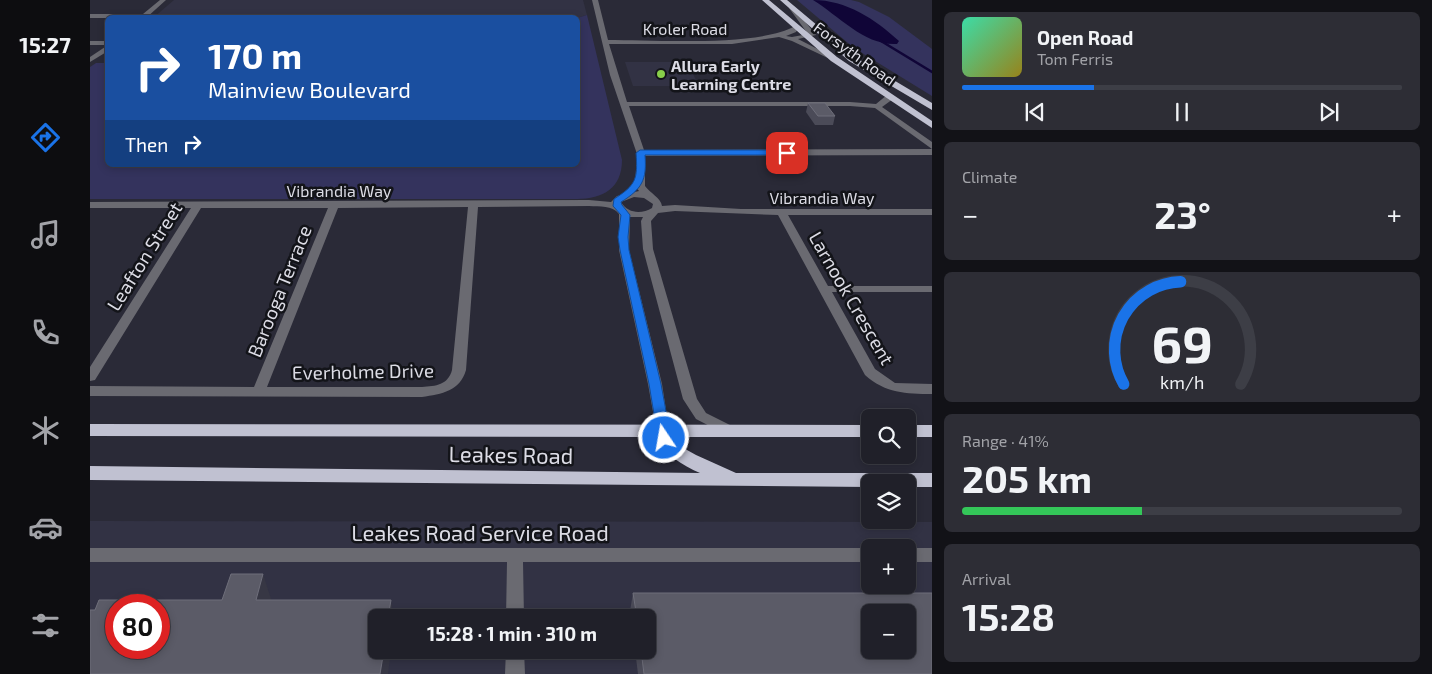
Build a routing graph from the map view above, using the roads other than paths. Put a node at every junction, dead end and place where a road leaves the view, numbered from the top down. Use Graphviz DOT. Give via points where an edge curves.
graph roads {
  1 [pos="163,0"];
  2 [pos="595,0"];
  3 [pos="765,0"];
  4 [pos="783,0"];
  5 [pos="792,8"];
  6 [pos="145,15"];
  7 [pos="90,16"];
  8 [pos="105,16"];
  9 [pos="795,28"];
  10 [pos="764,37"];
  11 [pos="783,37"];
  12 [pos="806,37"];
  13 [pos="606,42"];
  14 [pos="90,43"];
  15 [pos="105,43"];
  16 [pos="105,49"];
  17 [pos="90,60"];
  18 [pos="834,60"];
  19 [pos="890,97"];
  20 [pos="625,104"];
  21 [pos="878,106"];
  22 [pos="932,107"];
  23 [pos="932,124"];
  24 [pos="932,146"];
  25 [pos="932,152"];
  26 [pos="640,153"];
  27 [pos="639,180"];
  28 [pos="621,203"];
  29 [pos="473,204"];
  30 [pos="90,205"];
  31 [pos="198,205"];
  32 [pos="334,205"];
  33 [pos="653,205"];
  34 [pos="781,212"];
  35 [pos="932,212"];
  36 [pos="824,289"];
  37 [pos="932,289"];
  38 [pos="90,378"];
  39 [pos="932,389"];
  40 [pos="90,391"];
  41 [pos="260,391"];
  42 [pos="90,430"];
  43 [pos="662,430"];
  44 [pos="727,430"];
  45 [pos="861,431"];
  46 [pos="916,431"];
  47 [pos="932,431"];
  48 [pos="90,473"];
  49 [pos="742,480"];
  50 [pos="932,480"];
  51 [pos="515,554"];
  52 [pos="90,555"];
  53 [pos="861,555"];
  54 [pos="916,555"];
  55 [pos="932,555"];
  56 [pos="515,609"];
  57 [pos="515,659"];
  58 [pos="515,674"];
  1 -- 6 [label="street"];
  2 -- 13 [label="street"];
  3 -- 9 [label="highway, Forsyth Road"];
  4 -- 5 [label="highway, Forsyth Road"];
  5 -- 12 [label="street" via="813,35"];
  5 -- 22 [label="highway, Forsyth Road" via="852,59"];
  7 -- 8 [label="street"];
  9 -- 10 [label="street" via="791,33"];
  9 -- 12 [label="highway, Forsyth Road"];
  10 -- 11 [label="street"];
  10 -- 13 [label="street, Kroler Road" via="732,42"];
  11 -- 12 [label="street"];
  11 -- 18 [label="street" via="794,39"];
  12 -- 18 [label="highway, Forsyth Road"];
  13 -- 20 [label="street"];
  14 -- 15 [label="street"];
  16 -- 17 [label="street"];
  18 -- 19 [label="highway, Forsyth Road"];
  19 -- 21 [label="street"];
  19 -- 23 [label="highway, Forsyth Road"];
  20 -- 21 [label="street"];
  20 -- 26 [label="street"];
  21 -- 24 [label="street"];
  25 -- 26 [label="street"];
  26 -- 27 [label="street" via="642,168"];
  27 -- 28 [label="street"];
  27 -- 33 [label="street"];
  28 -- 29 [label="street, Vibrandia Way"];
  28 -- 33 [label="street" via="636,194"];
  28 -- 33 [label="street" via="637,214"];
  28 -- 43 [label="street" via="625,215 624,250 655,384"];
  29 -- 32 [label="street, Vibrandia Way"];
  29 -- 41 [label="street, Everholme Drive" via="459,370 452,384 444,389 422,392"];
  30 -- 31 [label="street, Vibrandia Way"];
  31 -- 32 [label="street, Vibrandia Way"];
  31 -- 38 [label="street, Leafton Street"];
  32 -- 41 [label="street, Barooga Terrace"];
  33 -- 34 [label="street, Vibrandia Way"];
  33 -- 44 [label="street" via="646,221 648,249 690,399 701,416"];
  34 -- 35 [label="street, Vibrandia Way"];
  34 -- 36 [label="street, Larnook Crescent"];
  36 -- 37 [label="street"];
  36 -- 39 [label="street, Larnook Crescent" via="876,379 901,389"];
  40 -- 41 [label="street, Everholme Drive"];
  42 -- 43 [label="highway, Leakes Road"];
  43 -- 44 [label="highway, Leakes Road"];
  43 -- 49 [label="highway" via="672,448 686,458"];
  44 -- 45 [label="highway, Leakes Road"];
  46 -- 47 [label="highway"];
  48 -- 49 [label="highway, Leakes Road"];
  49 -- 50 [label="highway, Leakes Road"];
  51 -- 52 [label="street, Leakes Road Service Road"];
  51 -- 53 [label="street, Leakes Road Service Road"];
  51 -- 56 [label="street"];
  54 -- 55 [label="street"];
  57 -- 58 [label="street"];
}
